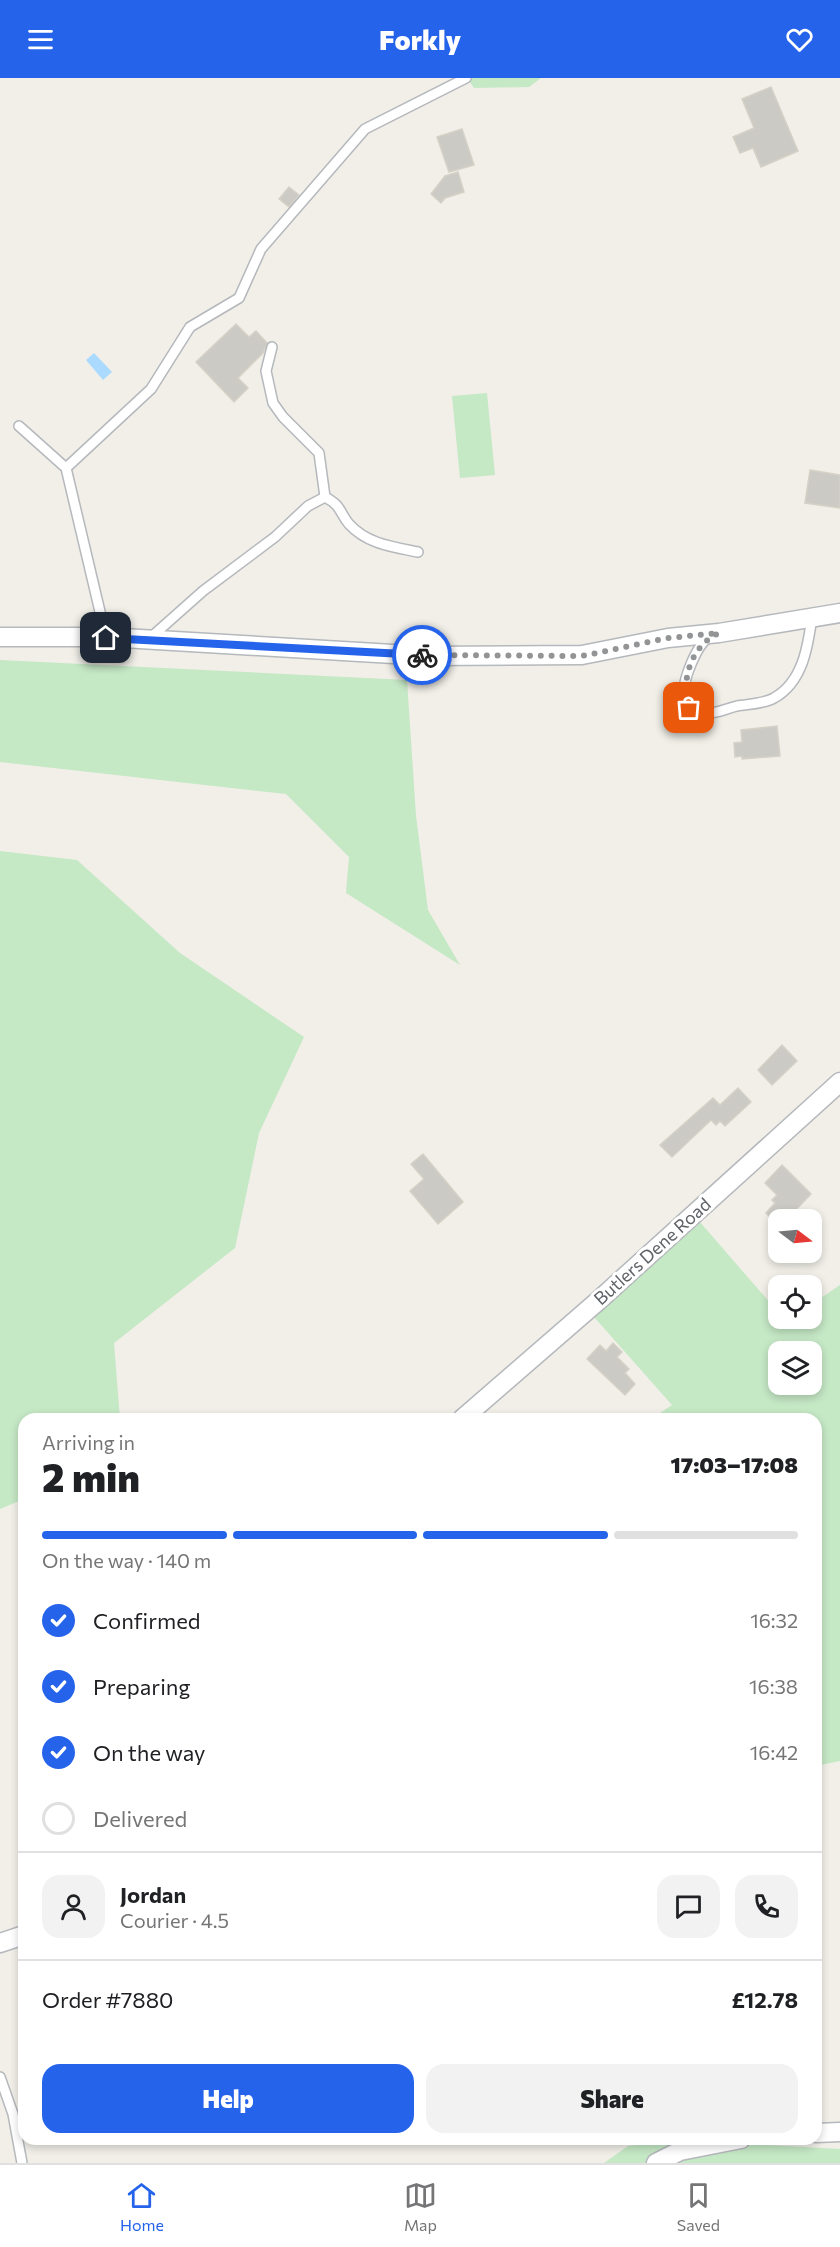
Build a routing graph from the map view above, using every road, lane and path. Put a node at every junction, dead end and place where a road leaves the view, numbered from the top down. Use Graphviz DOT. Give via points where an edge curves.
graph roads {
  1 [pos="466,78"];
  2 [pos="272,347"];
  3 [pos="19,426"];
  4 [pos="66,468"];
  5 [pos="325,497"];
  6 [pos="418,552"];
  7 [pos="840,613"];
  8 [pos="812,617"];
  9 [pos="719,633"];
  10 [pos="0,637"];
  11 [pos="106,638"];
  12 [pos="147,640"];
  13 [pos="840,1082"];
  14 [pos="469,1413"];
  15 [pos="18,1937"];
  16 [pos="0,1943"];
  17 [pos="0,2077"];
  18 [pos="840,2132"];
  19 [pos="822,2133"];
  20 [pos="18,2141"];
  21 [pos="19,2145"];
  22 [pos="710,2145"];
  23 [pos="22,2163"];
  24 [pos="656,2163"];
  1 -- 4 [label="lane" via="365,129 261,249 239,298 190,327 151,389"];
  2 -- 5 [label="lane" via="266,371 273,403 319,453"];
  3 -- 4 [label="lane"];
  4 -- 11 [label="lane"];
  5 -- 6 [label="lane" via="338,504 349,524 374,542"];
  5 -- 12 [label="lane" via="308,506"];
  7 -- 8 [label="street"];
  8 -- 9 [label="street"];
  8 -- 9 [label="lane" via="802,668 774,699 702,714 689,708 684,692 691,663 705,639"];
  9 -- 12 [label="street" via="668,638 582,656 427,656"];
  10 -- 11 [label="street"];
  11 -- 12 [label="street"];
  13 -- 14 [label="street, Butlers Dene Road"];
  15 -- 16 [label="street"];
  17 -- 20 [label="lane"];
  18 -- 19 [label="street"];
  21 -- 23 [label="lane"];
  22 -- 24 [label="street" via="680,2151"];
}
